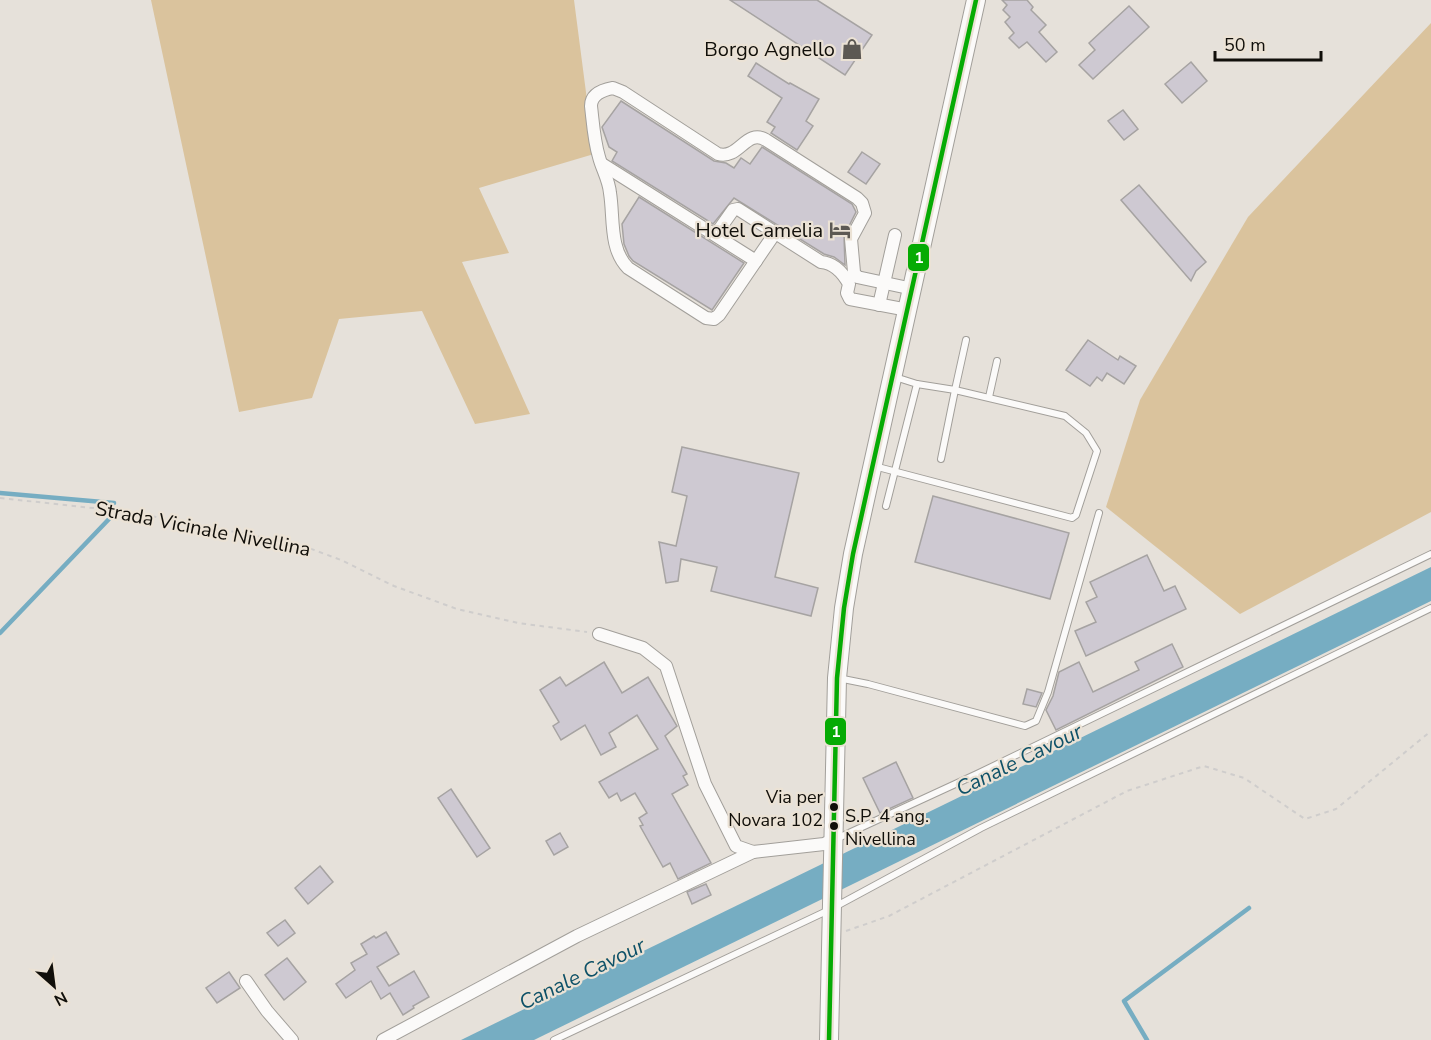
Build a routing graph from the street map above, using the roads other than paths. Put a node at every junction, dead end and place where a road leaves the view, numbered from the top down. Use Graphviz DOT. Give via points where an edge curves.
graph roads {
  1 [pos="976,0"];
  2 [pos="602,164"];
  3 [pos="775,233"];
  4 [pos="716,234"];
  5 [pos="895,235"];
  6 [pos="756,261"];
  7 [pos="884,283"];
  8 [pos="913,289"];
  9 [pos="879,304"];
  10 [pos="908,310"];
  11 [pos="966,340"];
  12 [pos="997,361"];
  13 [pos="894,376"];
  14 [pos="917,384"];
  15 [pos="955,390"];
  16 [pos="988,397"];
  17 [pos="941,459"];
  18 [pos="873,466"];
  19 [pos="895,471"];
  20 [pos="886,506"];
  21 [pos="1099,513"];
  22 [pos="1431,554"];
  23 [pos="1431,608"];
  24 [pos="598,634"];
  25 [pos="837,678"];
  26 [pos="833,845"];
  27 [pos="753,852"];
  28 [pos="831,904"];
  29 [pos="246,981"];
  30 [pos="292,1040"];
  31 [pos="383,1040"];
  32 [pos="554,1040"];
  33 [pos="829,1040"];
  1 -- 8 [label="street"];
  2 -- 4 [label="street"];
  2 -- 6 [label="street" via="621,261 706,318 719,315"];
  2 -- 7 [label="street" via="591,101 596,94 613,88 718,154 731,154 759,136 862,203 865,213 851,239 854,272 857,277"];
  3 -- 4 [label="street" via="738,209 733,210"];
  3 -- 6 [label="street"];
  3 -- 9 [label="street" via="844,273 850,299"];
  4 -- 6 [label="street"];
  5 -- 7 [label="street"];
  7 -- 8 [label="street"];
  7 -- 9 [label="street"];
  8 -- 10 [label="street"];
  9 -- 10 [label="street"];
  10 -- 13 [label="street"];
  11 -- 15 [label="lane"];
  12 -- 16 [label="lane"];
  13 -- 14 [label="lane"];
  13 -- 18 [label="street"];
  14 -- 15 [label="lane"];
  14 -- 19 [label="lane"];
  15 -- 16 [label="lane"];
  15 -- 17 [label="lane"];
  16 -- 19 [label="lane" via="1065,416 1086,434 1096,451 1076,515 1065,517"];
  18 -- 19 [label="lane"];
  18 -- 25 [label="street" via="844,608"];
  19 -- 20 [label="lane"];
  21 -- 25 [label="lane" via="1048,692 1036,721 1025,726"];
  22 -- 26 [label="lane"];
  23 -- 28 [label="lane"];
  24 -- 27 [label="street" via="643,648 666,666 705,784 736,846"];
  25 -- 26 [label="street"];
  26 -- 27 [label="street"];
  26 -- 28 [label="street"];
  27 -- 31 [label="street" via="577,936"];
  28 -- 32 [label="lane"];
  28 -- 33 [label="street"];
  29 -- 30 [label="street"];
}
